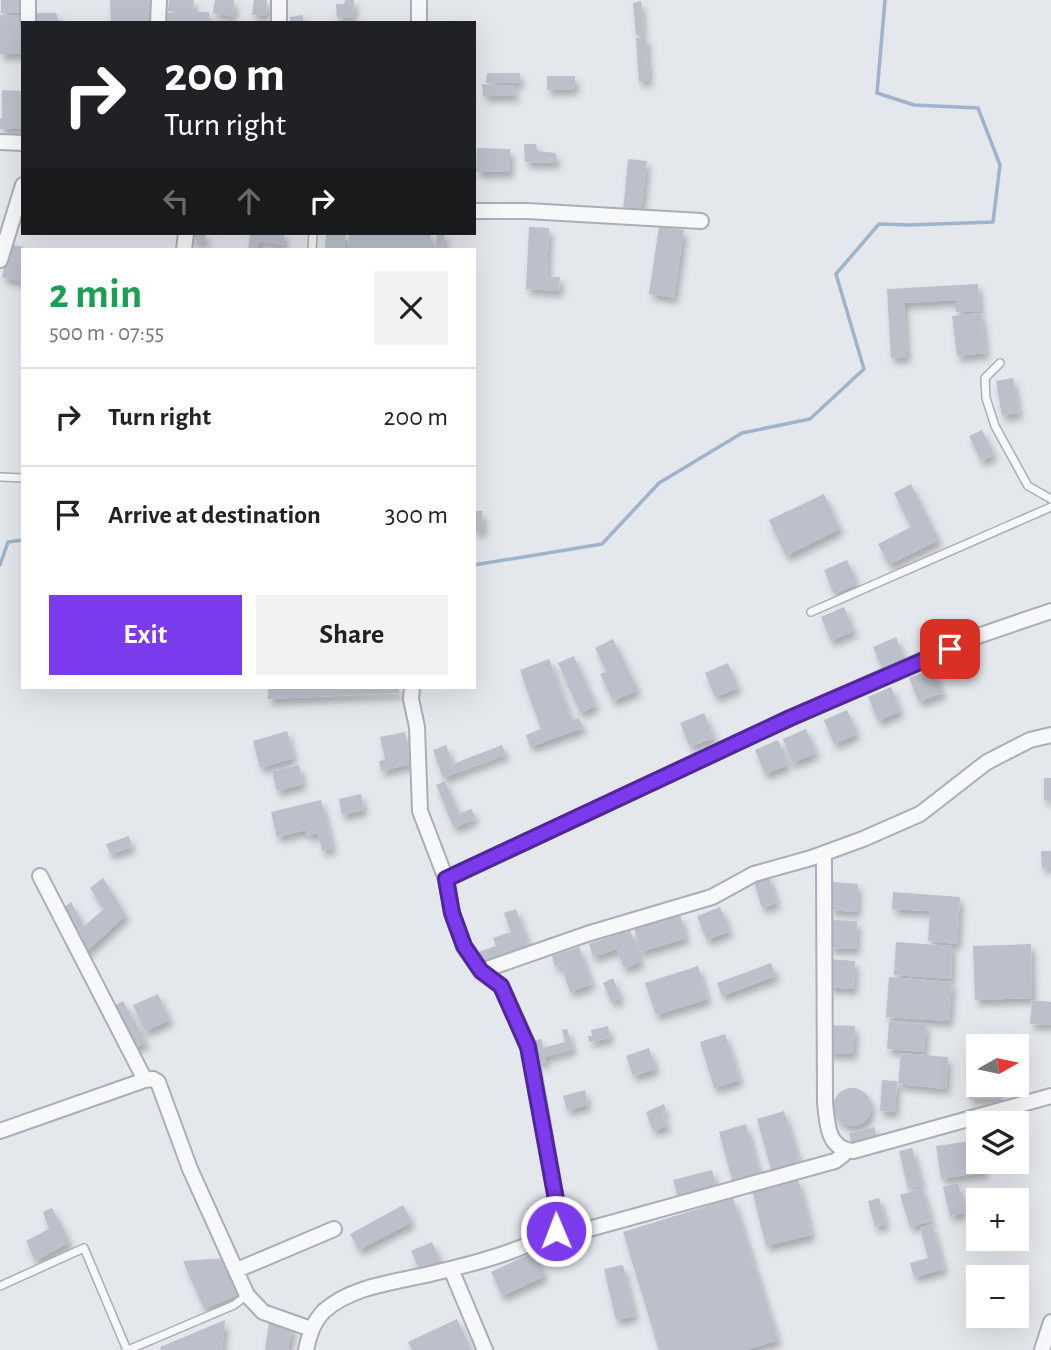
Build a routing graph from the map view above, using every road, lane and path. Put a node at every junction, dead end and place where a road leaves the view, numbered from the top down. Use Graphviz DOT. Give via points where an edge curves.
graph roads {
  1 [pos="28,0"];
  2 [pos="159,0"];
  3 [pos="279,0"];
  4 [pos="419,0"];
  5 [pos="28,21"];
  6 [pos="158,21"];
  7 [pos="279,21"];
  8 [pos="419,21"];
  9 [pos="0,142"];
  10 [pos="21,143"];
  11 [pos="21,192"];
  12 [pos="476,211"];
  13 [pos="701,221"];
  14 [pos="0,260"];
  15 [pos="1000,363"];
  16 [pos="0,477"];
  17 [pos="21,478"];
  18 [pos="1051,499"];
  19 [pos="1051,507"];
  20 [pos="1051,611"];
  21 [pos="811,612"];
  22 [pos="412,689"];
  23 [pos="1051,735"];
  24 [pos="824,860"];
  25 [pos="40,876"];
  26 [pos="446,879"];
  27 [pos="481,971"];
  28 [pos="145,1080"];
  29 [pos="1051,1097"];
  30 [pos="0,1131"];
  31 [pos="844,1151"];
  32 [pos="334,1229"];
  33 [pos="556,1231"];
  34 [pos="451,1269"];
  35 [pos="237,1270"];
  36 [pos="0,1286"];
  37 [pos="247,1295"];
  38 [pos="1051,1322"];
  39 [pos="312,1329"];
  40 [pos="127,1350"];
  41 [pos="306,1350"];
  42 [pos="485,1350"];
  43 [pos="1042,1350"];
  1 -- 5 [label="street"];
  2 -- 6 [label="street"];
  3 -- 7 [label="street"];
  4 -- 8 [label="street"];
  9 -- 10 [label="street"];
  11 -- 14 [label="street"];
  12 -- 13 [label="street"];
  15 -- 18 [label="lane" via="985,378 995,426 1028,486"];
  16 -- 17 [label="lane"];
  19 -- 21 [label="lane"];
  20 -- 26 [label="street" via="975,637 790,718"];
  22 -- 26 [label="street" via="421,811"];
  23 -- 27 [label="street" via="1030,740 987,762 920,814 863,839 754,874 712,897"];
  24 -- 31 [label="street" via="825,1102 827,1128 834,1144"];
  25 -- 28 [label="street"];
  26 -- 27 [label="street" via="464,946"];
  27 -- 33 [label="street" via="501,986 528,1047 559,1216"];
  28 -- 30 [label="street"];
  28 -- 35 [label="street" via="158,1082 190,1169"];
  29 -- 31 [label="street" via="885,1144"];
  31 -- 33 [label="street" via="835,1161 589,1228"];
  32 -- 35 [label="street"];
  33 -- 34 [label="street" via="534,1243"];
  34 -- 39 [label="street" via="341,1298 322,1313"];
  34 -- 42 [label="street"];
  35 -- 37 [label="street"];
  36 -- 40 [label="lane" via="84,1248"];
  37 -- 39 [label="street" via="262,1312"];
  37 -- 40 [label="lane" via="234,1305"];
  38 -- 43 [label="street"];
  39 -- 41 [label="street"];
}
